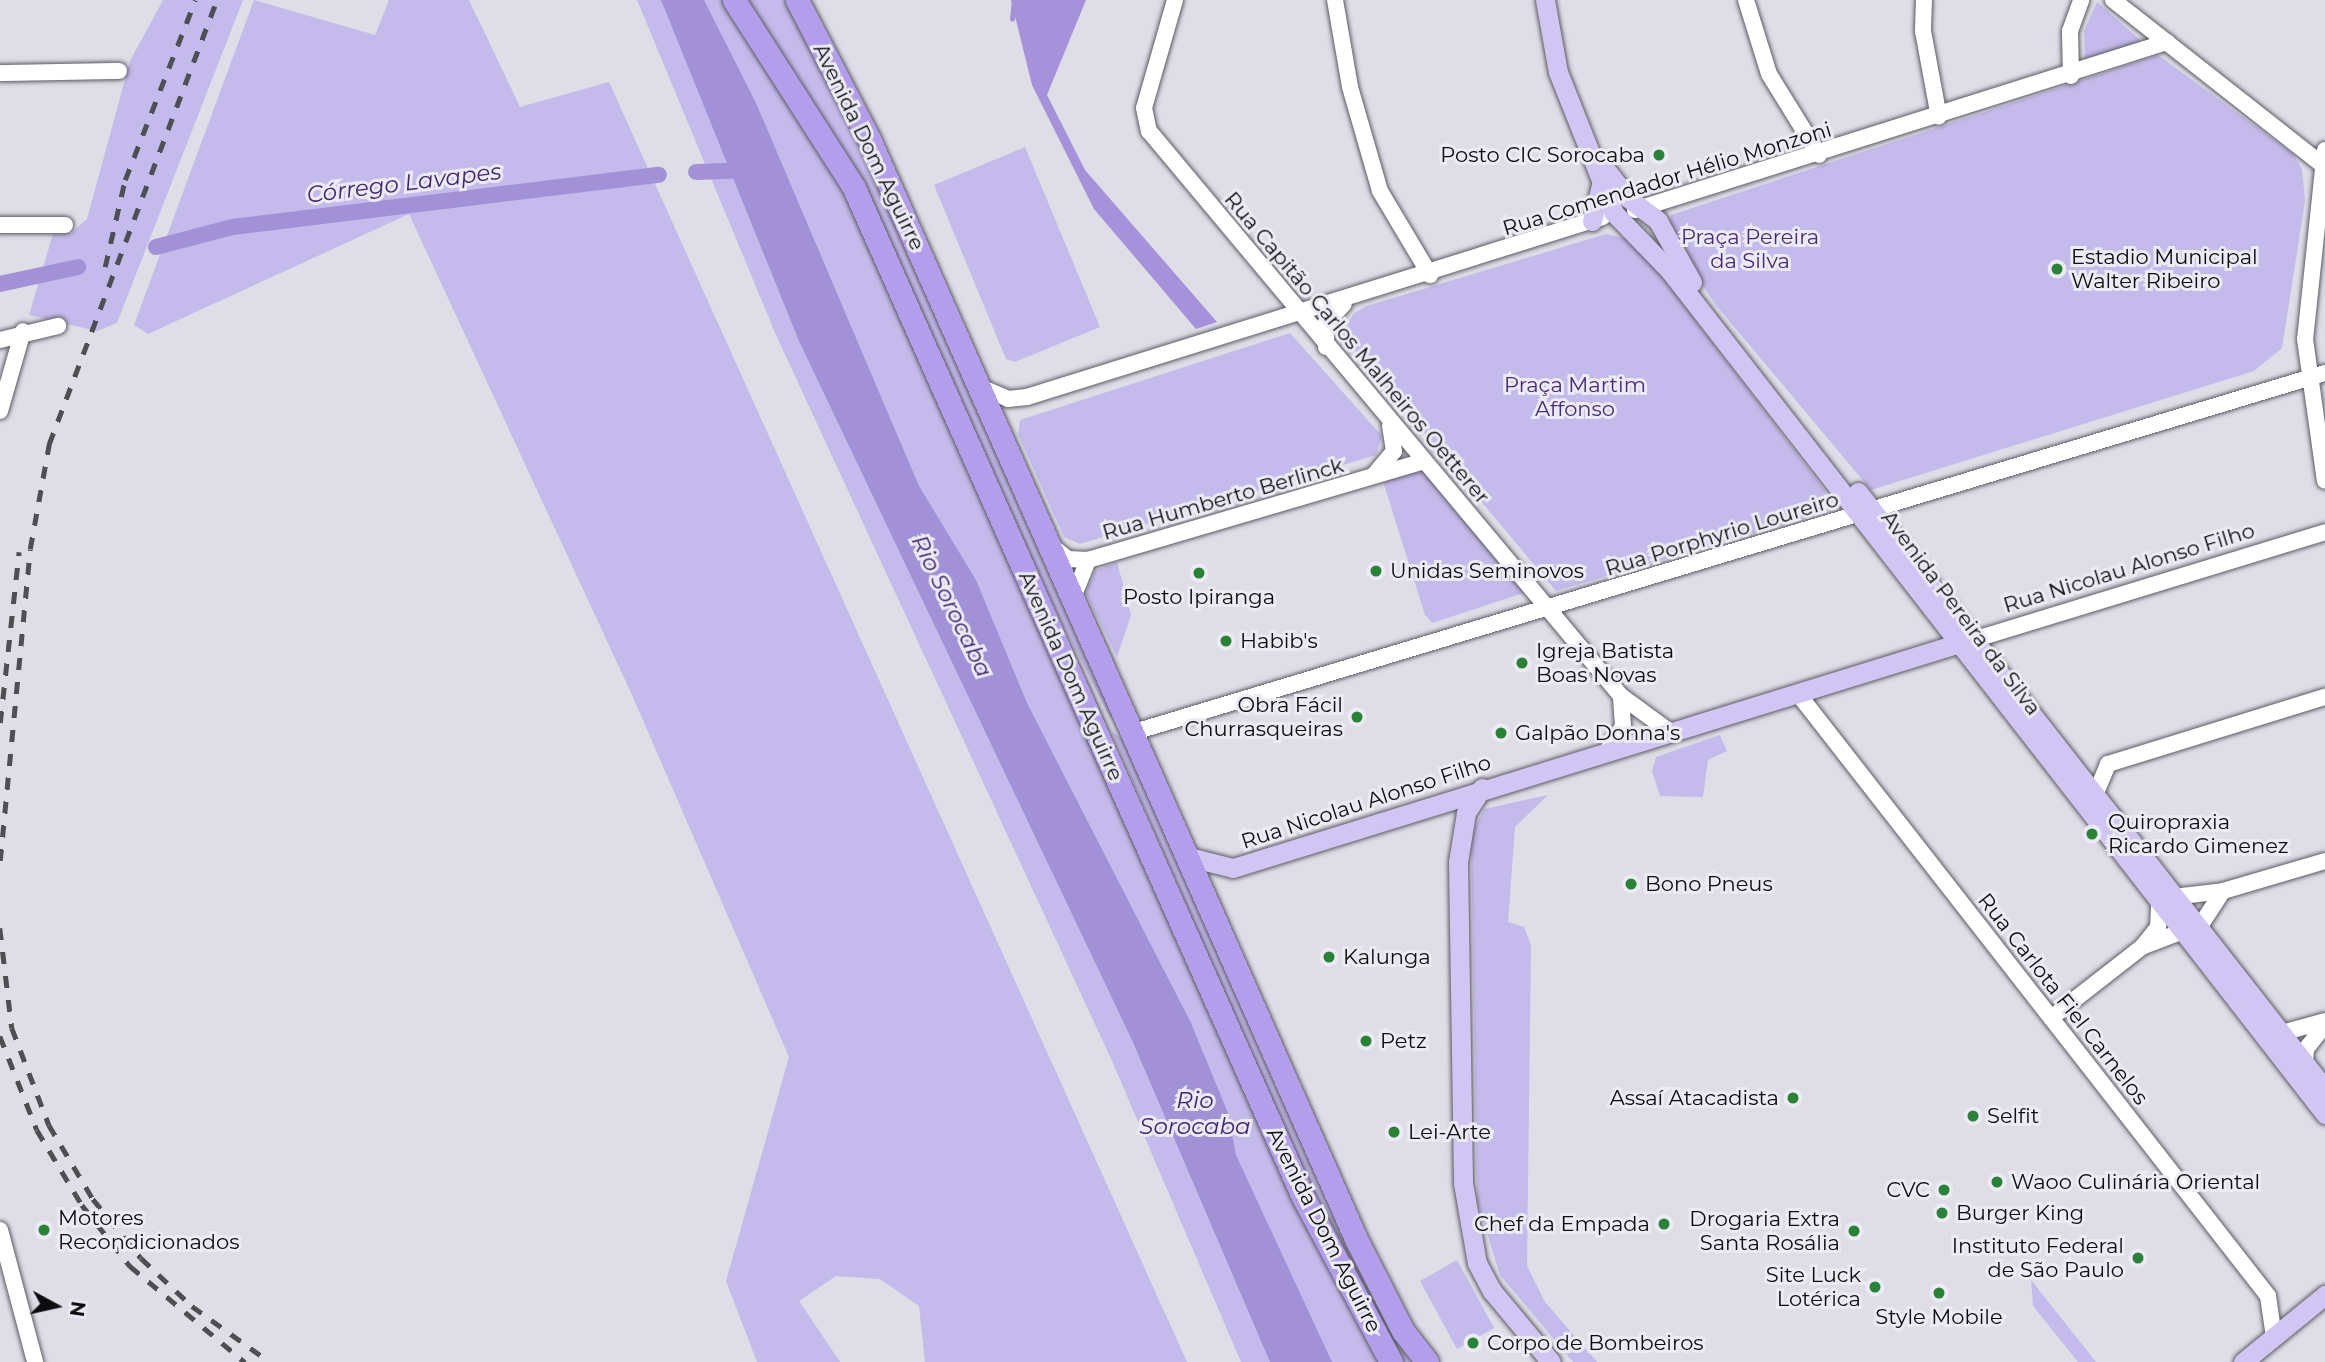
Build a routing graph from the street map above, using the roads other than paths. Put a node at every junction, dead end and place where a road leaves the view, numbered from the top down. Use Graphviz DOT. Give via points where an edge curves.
graph roads {
  1 [pos="734,0"];
  2 [pos="797,0"];
  3 [pos="1175,0"];
  4 [pos="1335,0"];
  5 [pos="1545,0"];
  6 [pos="1746,0"];
  7 [pos="1924,0"];
  8 [pos="2081,0"];
  9 [pos="2113,0"];
  10 [pos="2166,42"];
  11 [pos="119,71"];
  12 [pos="0,73"];
  13 [pos="2071,76"];
  14 [pos="1939,117"];
  15 [pos="1579,131"];
  16 [pos="1819,155"];
  17 [pos="2323,157"];
  18 [pos="1601,184"];
  19 [pos="1646,208"];
  20 [pos="1614,213"];
  21 [pos="1592,221"];
  22 [pos="0,225"];
  23 [pos="65,225"];
  24 [pos="1430,275"];
  25 [pos="1349,300"];
  26 [pos="1299,316"];
  27 [pos="58,326"];
  28 [pos="23,331"];
  29 [pos="0,340"];
  30 [pos="1326,347"];
  31 [pos="2325,373"];
  32 [pos="2306,379"];
  33 [pos="978,386"];
  34 [pos="0,411"];
  35 [pos="1388,421"];
  36 [pos="1422,462"];
  37 [pos="1370,478"];
  38 [pos="2325,481"];
  39 [pos="1865,513"];
  40 [pos="2325,532"];
  41 [pos="1053,547"];
  42 [pos="1088,560"];
  43 [pos="1074,595"];
  44 [pos="1550,608"];
  45 [pos="1045,616"];
  46 [pos="1937,619"];
  47 [pos="1976,639"];
  48 [pos="1955,644"];
  49 [pos="1925,653"];
  50 [pos="1799,695"];
  51 [pos="1621,696"];
  52 [pos="2325,697"];
  53 [pos="1130,733"];
  54 [pos="1673,734"];
  55 [pos="1637,746"];
  56 [pos="1603,755"];
  57 [pos="1482,788"];
  58 [pos="2095,795"];
  59 [pos="1185,856"];
  60 [pos="2325,861"];
  61 [pos="2223,891"];
  62 [pos="2166,901"];
  63 [pos="2189,930"];
  64 [pos="2142,947"];
  65 [pos="2051,1018"];
  66 [pos="2325,1023"];
  67 [pos="2282,1033"];
  68 [pos="2305,1063"];
  69 [pos="2325,1089"];
  70 [pos="2325,1114"];
  71 [pos="0,1230"];
  72 [pos="2325,1295"];
  73 [pos="2274,1337"];
  74 [pos="35,1362"];
  75 [pos="1391,1362"];
  76 [pos="1427,1362"];
  77 [pos="1551,1362"];
  78 [pos="2243,1362"];
  1 -- 45 [label="highway, Avenida Dom Aguirre" via="855,188"];
  2 -- 33 [label="highway, Avenida Dom Aguirre" via="870,141"];
  3 -- 26 [label="street, Rua Capitão Carlos Malheiros Oetterer" via="1144,108 1146,125"];
  4 -- 24 [label="street" via="1350,87 1380,191"];
  5 -- 15 [label="main road, Avenida Pereira da Silva" via="1558,72"];
  6 -- 16 [label="street" via="1769,75"];
  7 -- 14 [label="street" via="1923,31"];
  8 -- 13 [label="street" via="2070,31"];
  9 -- 10 [label="street"];
  10 -- 13 [label="street, Rua Comendador Hélio Monzoni"];
  10 -- 17 [label="street"];
  11 -- 12 [label="street"];
  13 -- 14 [label="street, Rua Comendador Hélio Monzoni"];
  14 -- 16 [label="street, Rua Comendador Hélio Monzoni"];
  15 -- 18 [label="main road, Avenida Pereira da Silva"];
  15 -- 19 [label="main road, Avenida Pereira da Silva" via="1628,198"];
  16 -- 19 [label="street, Rua Comendador Hélio Monzoni"];
  17 -- 32 [label="street"];
  18 -- 20 [label="main road, Avenida Pereira da Silva"];
  18 -- 21 [label="main road"];
  19 -- 20 [label="street, Rua Comendador Hélio Monzoni"];
  19 -- 39 [label="main road, Avenida Pereira da Silva" via="1709,309"];
  20 -- 21 [label="street, Rua Comendador Hélio Monzoni"];
  20 -- 39 [label="main road, Avenida Pereira da Silva" via="1670,271"];
  21 -- 24 [label="street, Rua Comendador Hélio Monzoni"];
  22 -- 23 [label="street"];
  24 -- 25 [label="street, Rua Comendador Hélio Monzoni"];
  25 -- 26 [label="street, Rua Comendador Hélio Monzoni"];
  25 -- 30 [label="street" via="1326,323"];
  26 -- 30 [label="street, Rua Capitão Carlos Malheiros Oetterer"];
  26 -- 33 [label="street, Rua Comendador Hélio Monzoni" via="1027,397 1008,399"];
  27 -- 28 [label="street"];
  28 -- 29 [label="street"];
  28 -- 34 [label="street"];
  30 -- 35 [label="street, Rua Capitão Carlos Malheiros Oetterer"];
  31 -- 32 [label="street, Rua Porphyrio Loureiro"];
  32 -- 38 [label="street"];
  32 -- 39 [label="street, Rua Porphyrio Loureiro"];
  33 -- 41 [label="highway, Avenida Dom Aguirre"];
  35 -- 36 [label="street, Rua Capitão Carlos Malheiros Oetterer"];
  35 -- 37 [label="street, Rua Humberto Berlinck" via="1394,451"];
  36 -- 37 [label="street, Rua Humberto Berlinck"];
  36 -- 44 [label="street, Rua Capitão Carlos Malheiros Oetterer"];
  37 -- 42 [label="street, Rua Humberto Berlinck"];
  39 -- 44 [label="street, Rua Porphyrio Loureiro"];
  39 -- 46 [label="main road, Avenida Pereira da Silva"];
  39 -- 47 [label="main road, Avenida Pereira da Silva"];
  40 -- 47 [label="street, Rua Nicolau Alonso Filho"];
  41 -- 42 [label="street, Rua Humberto Berlinck" via="1068,559"];
  41 -- 43 [label="highway, Avenida Dom Aguirre"];
  42 -- 43 [label="street, Rua Humberto Berlinck"];
  43 -- 53 [label="highway, Avenida Dom Aguirre"];
  44 -- 51 [label="street, Rua Capitão Carlos Malheiros Oetterer"];
  44 -- 53 [label="street, Rua Porphyrio Loureiro"];
  45 -- 53 [label="highway" via="1113,731"];
  45 -- 75 [label="highway, Avenida Dom Aguirre" via="1303,1197"];
  46 -- 48 [label="main road, Avenida Pereira da Silva"];
  46 -- 49 [label="main road"];
  47 -- 48 [label="main road, Rua Nicolau Alonso Filho"];
  47 -- 58 [label="main road, Avenida Pereira da Silva"];
  48 -- 49 [label="main road, Rua Nicolau Alonso Filho"];
  48 -- 62 [label="main road, Avenida Pereira da Silva"];
  49 -- 50 [label="main road, Rua Nicolau Alonso Filho"];
  50 -- 54 [label="main road, Rua Nicolau Alonso Filho"];
  50 -- 65 [label="street, Rua Carlota Fiel Carnelos"];
  51 -- 54 [label="street, Rua Capitão Carlos Malheiros Oetterer"];
  51 -- 55 [label="street, Rua Capitão Carlos Malheiros Oetterer"];
  51 -- 56 [label="street" via="1623,726"];
  52 -- 58 [label="street" via="2108,764"];
  53 -- 59 [label="highway, Avenida Dom Aguirre"];
  54 -- 55 [label="main road, Rua Nicolau Alonso Filho"];
  55 -- 56 [label="main road, Rua Nicolau Alonso Filho"];
  56 -- 57 [label="main road, Rua Nicolau Alonso Filho"];
  57 -- 59 [label="main road, Rua Nicolau Alonso Filho" via="1233,868"];
  57 -- 77 [label="main road" via="1466,813 1458,862 1462,1183 1477,1263 1492,1291"];
  58 -- 62 [label="main road, Avenida Pereira da Silva"];
  59 -- 76 [label="highway, Avenida Dom Aguirre" via="1357,1241 1403,1331"];
  60 -- 61 [label="street"];
  61 -- 62 [label="street"];
  61 -- 63 [label="street"];
  62 -- 63 [label="main road, Avenida Pereira da Silva"];
  62 -- 64 [label="street" via="2158,927"];
  63 -- 64 [label="street"];
  63 -- 67 [label="main road, Avenida Pereira da Silva"];
  63 -- 70 [label="main road, Avenida Pereira da Silva"];
  64 -- 65 [label="street"];
  65 -- 73 [label="street, Rua Carlota Fiel Carnelos" via="2268,1296"];
  66 -- 67 [label="street"];
  66 -- 68 [label="street" via="2306,1049"];
  67 -- 68 [label="main road, Avenida Pereira da Silva"];
  68 -- 69 [label="main road, Avenida Pereira da Silva"];
  71 -- 74 [label="street"];
  72 -- 73 [label="main road"];
  73 -- 78 [label="main road"];
}
